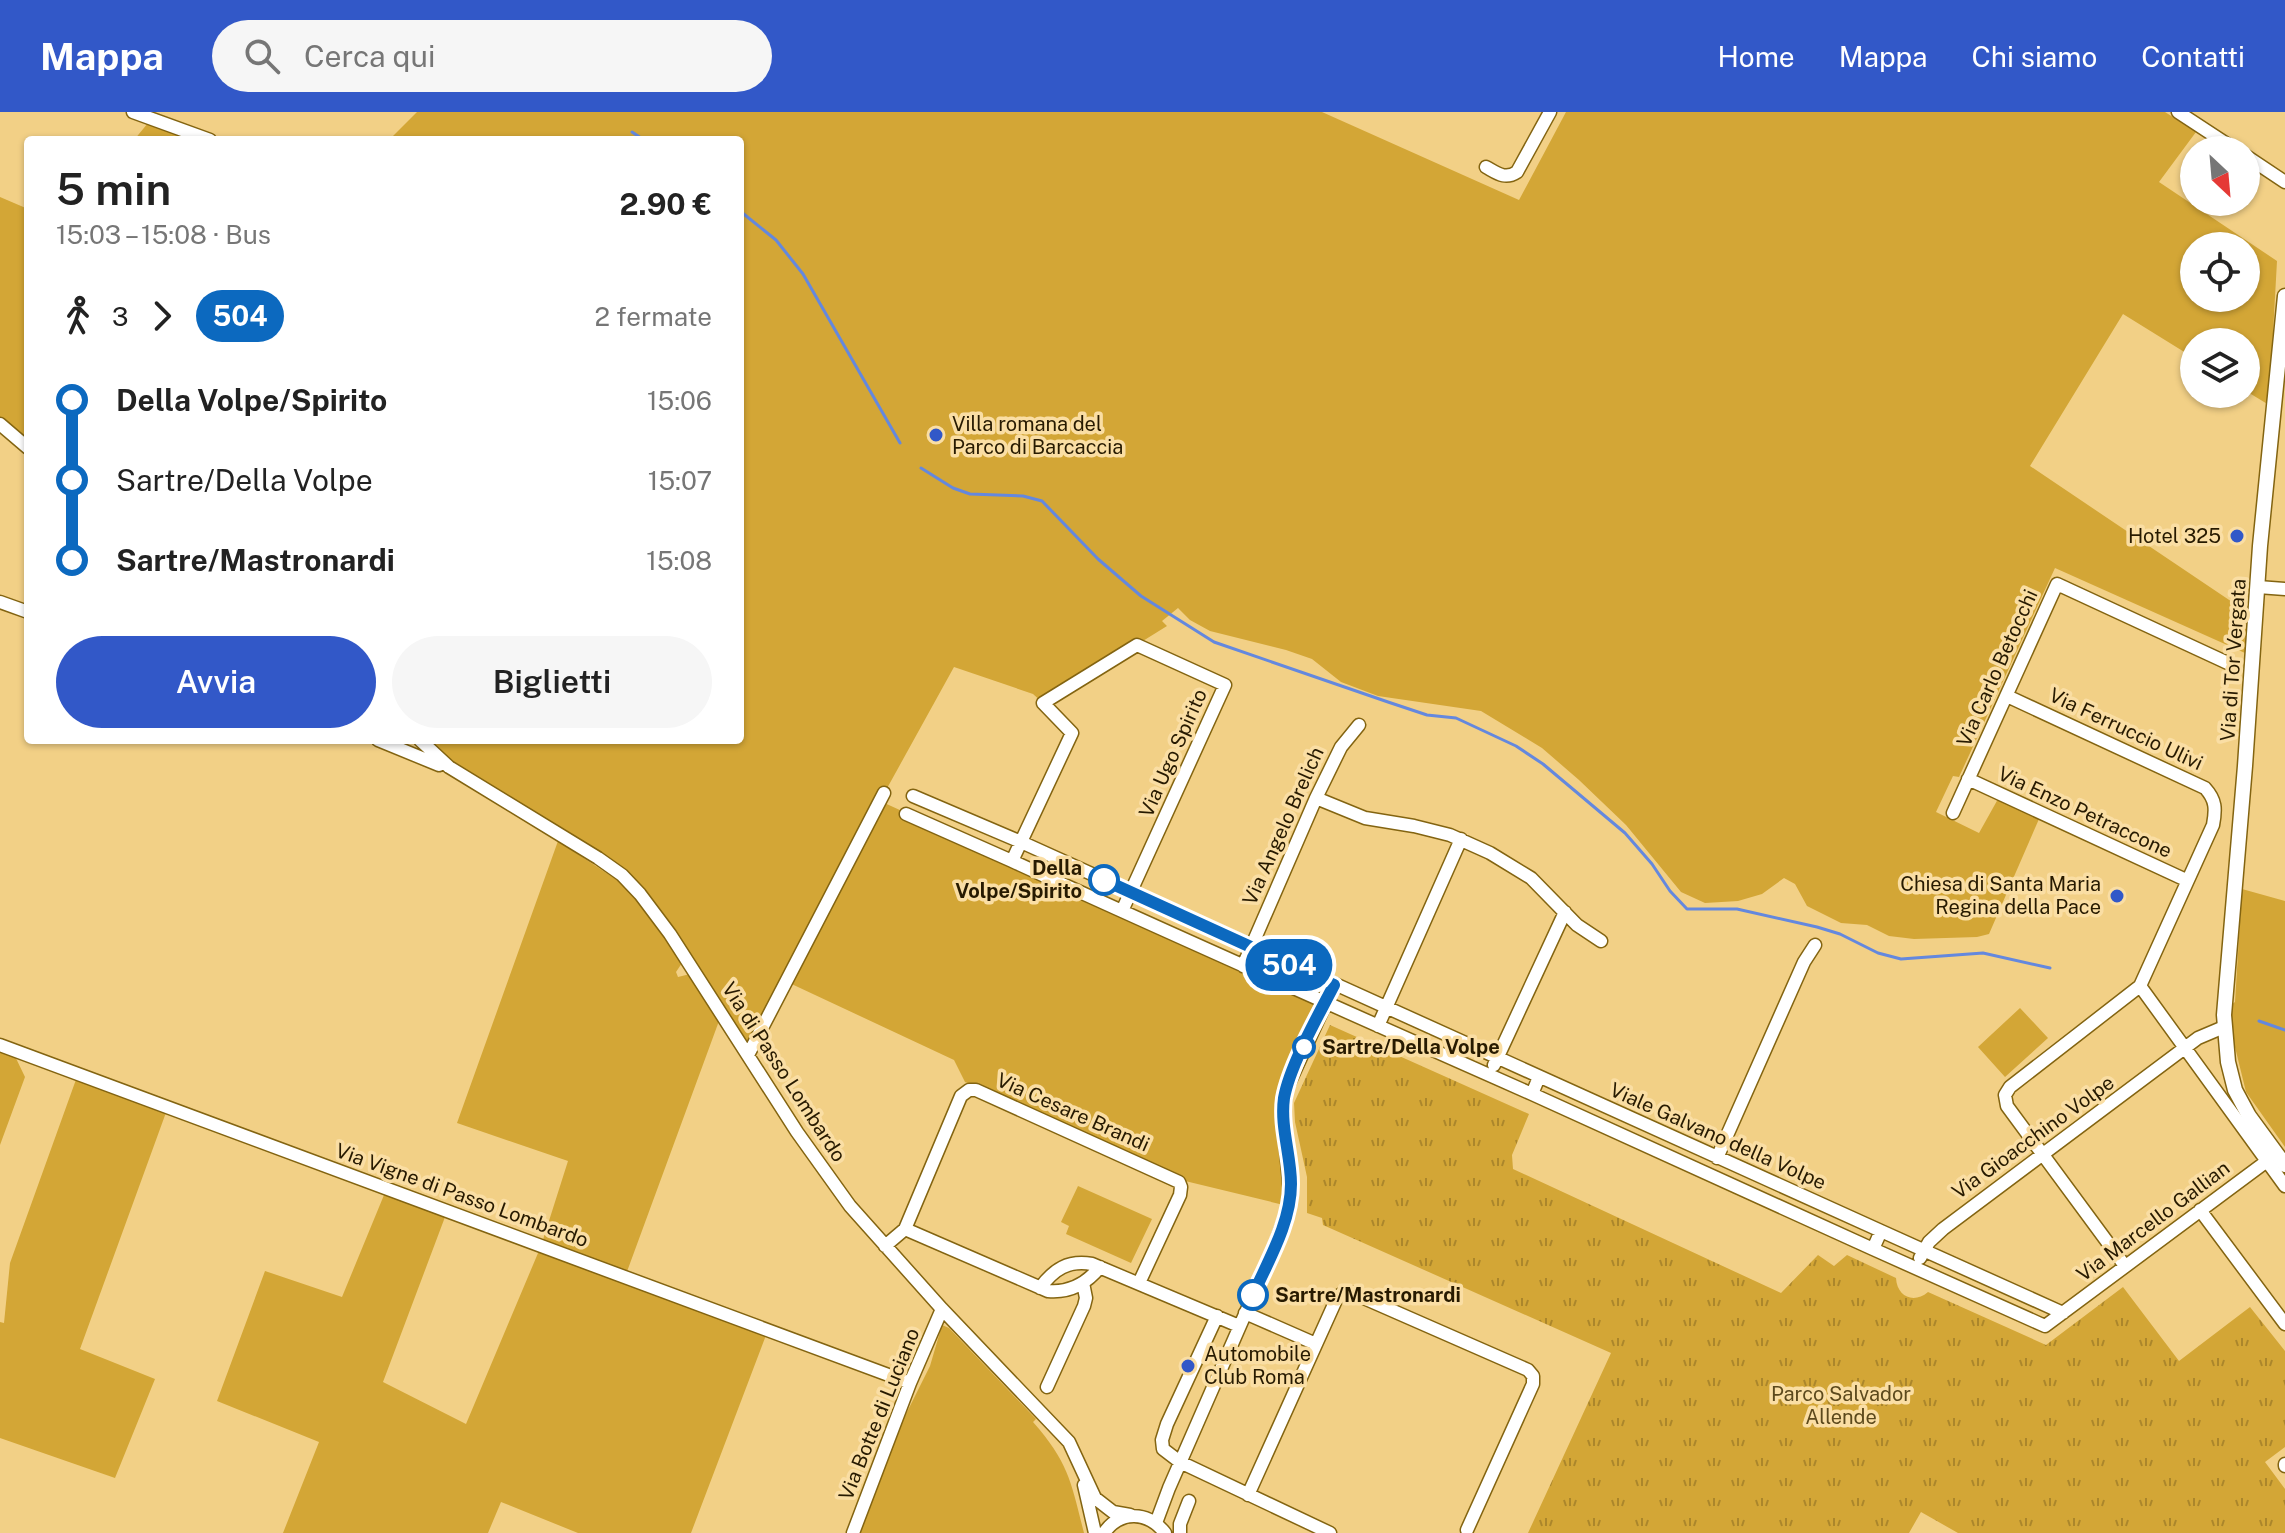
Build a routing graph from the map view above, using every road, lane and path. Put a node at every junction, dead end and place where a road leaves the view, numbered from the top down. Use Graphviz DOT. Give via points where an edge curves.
graph roads {
  1 [pos="133,112"];
  2 [pos="1550,112"];
  3 [pos="2178,112"];
  4 [pos="199,136"];
  5 [pos="2215,136"];
  6 [pos="2260,165"];
  7 [pos="1486,167"];
  8 [pos="2285,182"];
  9 [pos="2285,296"];
  10 [pos="0,424"];
  11 [pos="24,445"];
  12 [pos="2258,587"];
  13 [pos="2285,589"];
  14 [pos="0,602"];
  15 [pos="24,611"];
  16 [pos="2232,665"];
  17 [pos="2007,696"];
  18 [pos="1359,725"];
  19 [pos="387,744"];
  20 [pos="424,744"];
  21 [pos="456,773"];
  22 [pos="1968,779"];
  23 [pos="884,793"];
  24 [pos="913,796"];
  25 [pos="1316,798"];
  26 [pos="1953,813"];
  27 [pos="906,814"];
  28 [pos="1461,839"];
  29 [pos="1021,842"];
  30 [pos="1012,861"];
  31 [pos="2186,880"];
  32 [pos="1132,893"];
  33 [pos="1122,911"];
  34 [pos="1565,912"];
  35 [pos="1601,941"];
  36 [pos="1815,945"];
  37 [pos="1250,947"];
  38 [pos="1243,966"];
  39 [pos="1334,985"];
  40 [pos="2140,986"];
  41 [pos="1325,1003"];
  42 [pos="1386,1008"];
  43 [pos="1378,1026"];
  44 [pos="2224,1027"];
  45 [pos="0,1045"];
  46 [pos="2186,1047"];
  47 [pos="748,1055"];
  48 [pos="1497,1058"];
  49 [pos="1490,1075"];
  50 [pos="1539,1077"];
  51 [pos="1532,1094"];
  52 [pos="2043,1155"];
  53 [pos="1717,1158"];
  54 [pos="933,1160"];
  55 [pos="2267,1161"];
  56 [pos="947,1165"];
  57 [pos="2285,1165"];
  58 [pos="2285,1186"];
  59 [pos="2200,1210"];
  60 [pos="905,1229"];
  61 [pos="1881,1231"];
  62 [pos="885,1246"];
  63 [pos="1873,1249"];
  64 [pos="1924,1250"];
  65 [pos="2125,1266"];
  66 [pos="1100,1267"];
  67 [pos="1915,1268"];
  68 [pos="1083,1283"];
  69 [pos="1139,1283"];
  70 [pos="1040,1288"];
  71 [pos="942,1309"];
  72 [pos="1245,1313"];
  73 [pos="2063,1313"];
  74 [pos="1217,1316"];
  75 [pos="2285,1324"];
  76 [pos="1239,1326"];
  77 [pos="1316,1344"];
  78 [pos="910,1383"];
  79 [pos="1047,1387"];
  80 [pos="1180,1462"];
  81 [pos="1080,1466"];
  82 [pos="1248,1495"];
  83 [pos="1189,1501"];
  84 [pos="1130,1515"];
  85 [pos="1160,1528"];
  86 [pos="1467,1530"];
  87 [pos="853,1533"];
  88 [pos="1095,1533"];
  89 [pos="1104,1533"];
  90 [pos="1180,1533"];
  91 [pos="1330,1533"];
  1 -- 4 [label="street"];
  2 -- 7 [label="street" via="1517,172 1504,177"];
  3 -- 5 [label="street"];
  6 -- 8 [label="street"];
  9 -- 12 [label="main road, Via di Tor Vergata"];
  10 -- 11 [label="street"];
  12 -- 13 [label="street"];
  12 -- 44 [label="main road, Via di Tor Vergata"];
  14 -- 15 [label="street"];
  16 -- 17 [label="street, Via Carlo Betocchi" via="2057,584"];
  17 -- 22 [label="street, Via Carlo Betocchi"];
  17 -- 31 [label="street, Via Ferruccio Ulivi" via="2212,795 2213,825"];
  18 -- 25 [label="street, Via Angelo Brelich" via="1343,743"];
  19 -- 21 [label="street"];
  20 -- 21 [label="street, Via di Passo Lombardo"];
  21 -- 47 [label="street, Via di Passo Lombardo" via="598,858 631,884 664,925"];
  22 -- 26 [label="street, Via Carlo Betocchi"];
  22 -- 31 [label="street, Via Enzo Petraccone"];
  23 -- 47 [label="street"];
  24 -- 29 [label="street, Viale Galvano della Volpe"];
  25 -- 28 [label="street" via="1365,818"];
  25 -- 37 [label="street, Via Angelo Brelich"];
  27 -- 30 [label="street, Viale Galvano della Volpe"];
  28 -- 34 [label="street" via="1522,872"];
  28 -- 42 [label="street"];
  29 -- 30 [label="street"];
  29 -- 32 [label="street, Viale Galvano della Volpe"];
  29 -- 32 [label="street, Via Ugo Spirito" via="1072,733 1038,698 1137,645 1225,685"];
  30 -- 33 [label="street, Viale Galvano della Volpe"];
  31 -- 40 [label="street, Via Ferruccio Ulivi"];
  32 -- 33 [label="street, Via Ugo Spirito"];
  32 -- 37 [label="street, Viale Galvano della Volpe"];
  33 -- 38 [label="street, Viale Galvano della Volpe"];
  34 -- 35 [label="street"];
  34 -- 48 [label="street"];
  36 -- 53 [label="street"];
  37 -- 38 [label="street, Via Angelo Brelich"];
  37 -- 39 [label="street, Viale Galvano della Volpe"];
  38 -- 41 [label="street, Viale Galvano della Volpe"];
  39 -- 41 [label="street"];
  39 -- 42 [label="street, Viale Galvano della Volpe"];
  40 -- 46 [label="street"];
  40 -- 52 [label="street" via="2006,1092 2007,1106"];
  41 -- 43 [label="street, Viale Galvano della Volpe"];
  41 -- 72 [label="street" via="1286,1090 1288,1206"];
  42 -- 43 [label="street"];
  42 -- 48 [label="street, Viale Galvano della Volpe"];
  43 -- 49 [label="street, Viale Galvano della Volpe"];
  44 -- 46 [label="street"];
  44 -- 57 [label="main road, Via di Tor Vergata" via="2240,1100"];
  45 -- 78 [label="street, Via Vigne di Passo Lombardo"];
  46 -- 52 [label="street, Via Gioacchino Volpe"];
  46 -- 55 [label="street"];
  47 -- 62 [label="street, Via di Passo Lombardo" via="822,1168"];
  48 -- 49 [label="street"];
  48 -- 50 [label="street, Viale Galvano della Volpe"];
  49 -- 51 [label="street, Viale Galvano della Volpe"];
  50 -- 51 [label="street"];
  50 -- 53 [label="street, Viale Galvano della Volpe"];
  51 -- 63 [label="street, Viale Galvano della Volpe"];
  52 -- 64 [label="street, Via Gioacchino Volpe" via="1943,1229"];
  52 -- 65 [label="street"];
  53 -- 61 [label="street, Viale Galvano della Volpe"];
  54 -- 56 [label="street"];
  54 -- 60 [label="street, Via Cesare Brandi"];
  54 -- 69 [label="street, Via Cesare Brandi" via="961,1096 972,1090 1176,1181 1181,1191"];
  55 -- 58 [label="street"];
  55 -- 59 [label="street, Via Marcello Gallian"];
  59 -- 65 [label="street, Via Marcello Gallian"];
  59 -- 75 [label="street"];
  60 -- 62 [label="street, Via Cesare Brandi"];
  60 -- 70 [label="street"];
  61 -- 63 [label="street"];
  61 -- 64 [label="street"];
  62 -- 71 [label="street, Via di Passo Lombardo"];
  63 -- 67 [label="street, Via Marcello Gallian"];
  64 -- 67 [label="street, Via Gioacchino Volpe"];
  64 -- 73 [label="street"];
  65 -- 73 [label="street, Via Marcello Gallian"];
  66 -- 68 [label="street"];
  66 -- 69 [label="street"];
  66 -- 70 [label="street" via="1066,1265"];
  67 -- 73 [label="street, Via Marcello Gallian" via="2045,1326"];
  68 -- 70 [label="street" via="1062,1291"];
  68 -- 79 [label="street" via="1084,1306"];
  69 -- 74 [label="street"];
  71 -- 78 [label="street, Via Botte di Luciano"];
  71 -- 81 [label="street, Via di Passo Lombardo" via="1069,1442"];
  72 -- 76 [label="street"];
  72 -- 77 [label="street"];
  74 -- 76 [label="street"];
  74 -- 80 [label="street" via="1162,1440 1166,1452"];
  76 -- 80 [label="street"];
  77 -- 82 [label="street"];
  77 -- 86 [label="street" via="1337,1297 1350,1292 1530,1371 1533,1384"];
  78 -- 87 [label="street, Via Botte di Luciano"];
  80 -- 82 [label="street"];
  80 -- 85 [label="street"];
  81 -- 84 [label="street, Via di Passo Lombardo" via="1101,1504"];
  81 -- 88 [label="street, Via di Passo Lombardo"];
  82 -- 91 [label="street"];
  83 -- 90 [label="street"];
  84 -- 85 [label="street, Via di Passo Lombardo" via="1147,1517"];
  84 -- 89 [label="street"];
}
